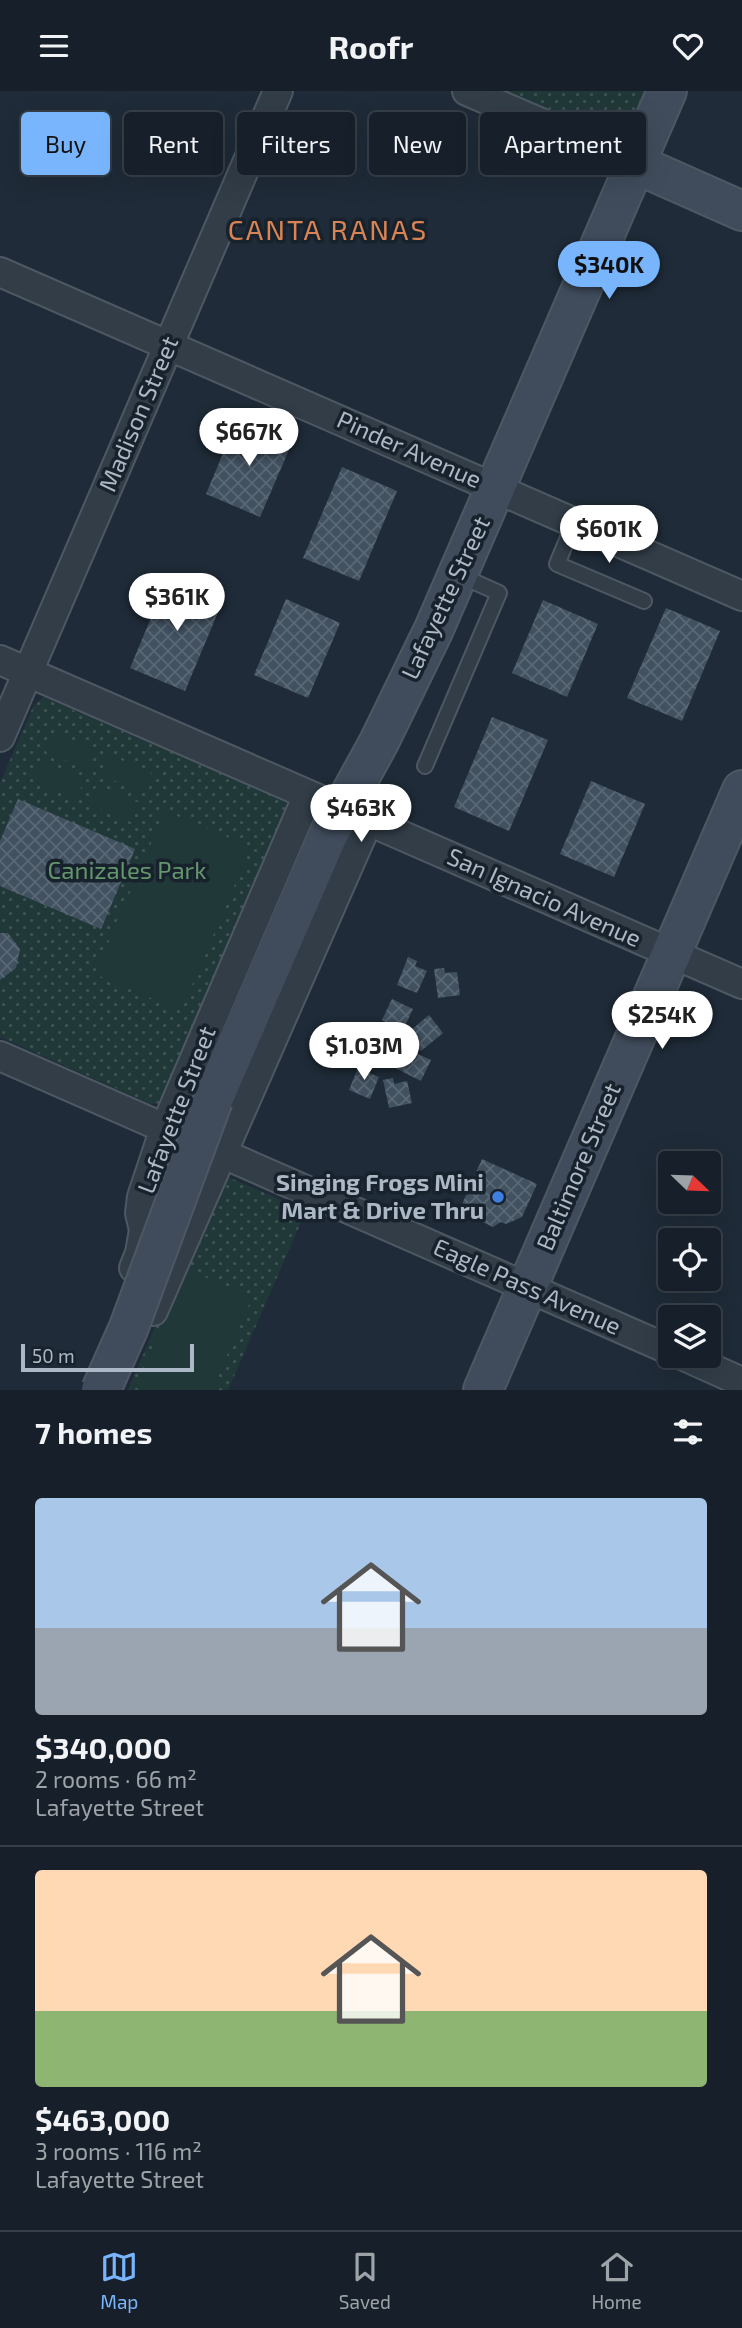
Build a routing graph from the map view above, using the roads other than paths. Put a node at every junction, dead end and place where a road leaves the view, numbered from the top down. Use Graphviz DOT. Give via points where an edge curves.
graph roads {
  1 [pos="278,91"];
  2 [pos="467,91"];
  3 [pos="667,91"];
  4 [pos="516,112"];
  5 [pos="646,140"];
  6 [pos="646,168"];
  7 [pos="631,175"];
  8 [pos="742,211"];
  9 [pos="0,272"];
  10 [pos="168,345"];
  11 [pos="496,488"];
  12 [pos="574,523"];
  13 [pos="458,575"];
  14 [pos="742,596"];
  15 [pos="644,601"];
  16 [pos="0,660"];
  17 [pos="28,673"];
  18 [pos="0,737"];
  19 [pos="425,766"];
  20 [pos="742,790"];
  21 [pos="339,808"];
  22 [pos="672,953"];
  23 [pos="742,984"];
  24 [pos="0,1056"];
  25 [pos="165,1128"];
  26 [pos="222,1153"];
  27 [pos="528,1287"];
  28 [pos="658,1345"];
  29 [pos="711,1368"];
  30 [pos="742,1382"];
  31 [pos="81,1390"];
  32 [pos="101,1390"];
  33 [pos="118,1390"];
  34 [pos="484,1390"];
  1 -- 10 [label="street, Madison Street"];
  2 -- 4 [label="street"];
  3 -- 5 [label="main road, Lafayette Street"];
  6 -- 8 [label="main road"];
  7 -- 11 [label="main road, Lafayette Street"];
  9 -- 10 [label="street, Pinder Avenue"];
  10 -- 11 [label="street, Pinder Avenue"];
  10 -- 17 [label="street, Madison Street"];
  11 -- 12 [label="street, Pinder Avenue"];
  11 -- 13 [label="main road, Lafayette Street"];
  12 -- 14 [label="street, Pinder Avenue"];
  12 -- 15 [label="lane" via="557,563"];
  13 -- 19 [label="lane" via="499,593"];
  13 -- 21 [label="main road, Lafayette Street" via="385,729"];
  16 -- 17 [label="street, San Ignacio Avenue"];
  17 -- 18 [label="street, Madison Street"];
  17 -- 21 [label="street, San Ignacio Avenue"];
  20 -- 22 [label="main road, Baltimore Street"];
  21 -- 22 [label="street, San Ignacio Avenue"];
  21 -- 25 [label="street, Lafayette Street"];
  21 -- 26 [label="street, Lafayette Street"];
  21 -- 32 [label="main road, Lafayette Street, bridge" via="213,1100"];
  22 -- 23 [label="street, San Ignacio Avenue"];
  22 -- 27 [label="main road, Baltimore Street"];
  24 -- 25 [label="street, Eagle Pass Avenue"];
  25 -- 26 [label="street, Eagle Pass Avenue"];
  25 -- 31 [label="street, Lafayette Street" via="142,1197 140,1252"];
  26 -- 27 [label="street, Eagle Pass Avenue"];
  26 -- 33 [label="street, Lafayette Street"];
  27 -- 28 [label="street, Eagle Pass Avenue"];
  27 -- 34 [label="main road, Baltimore Street"];
  29 -- 30 [label="street"];
}
